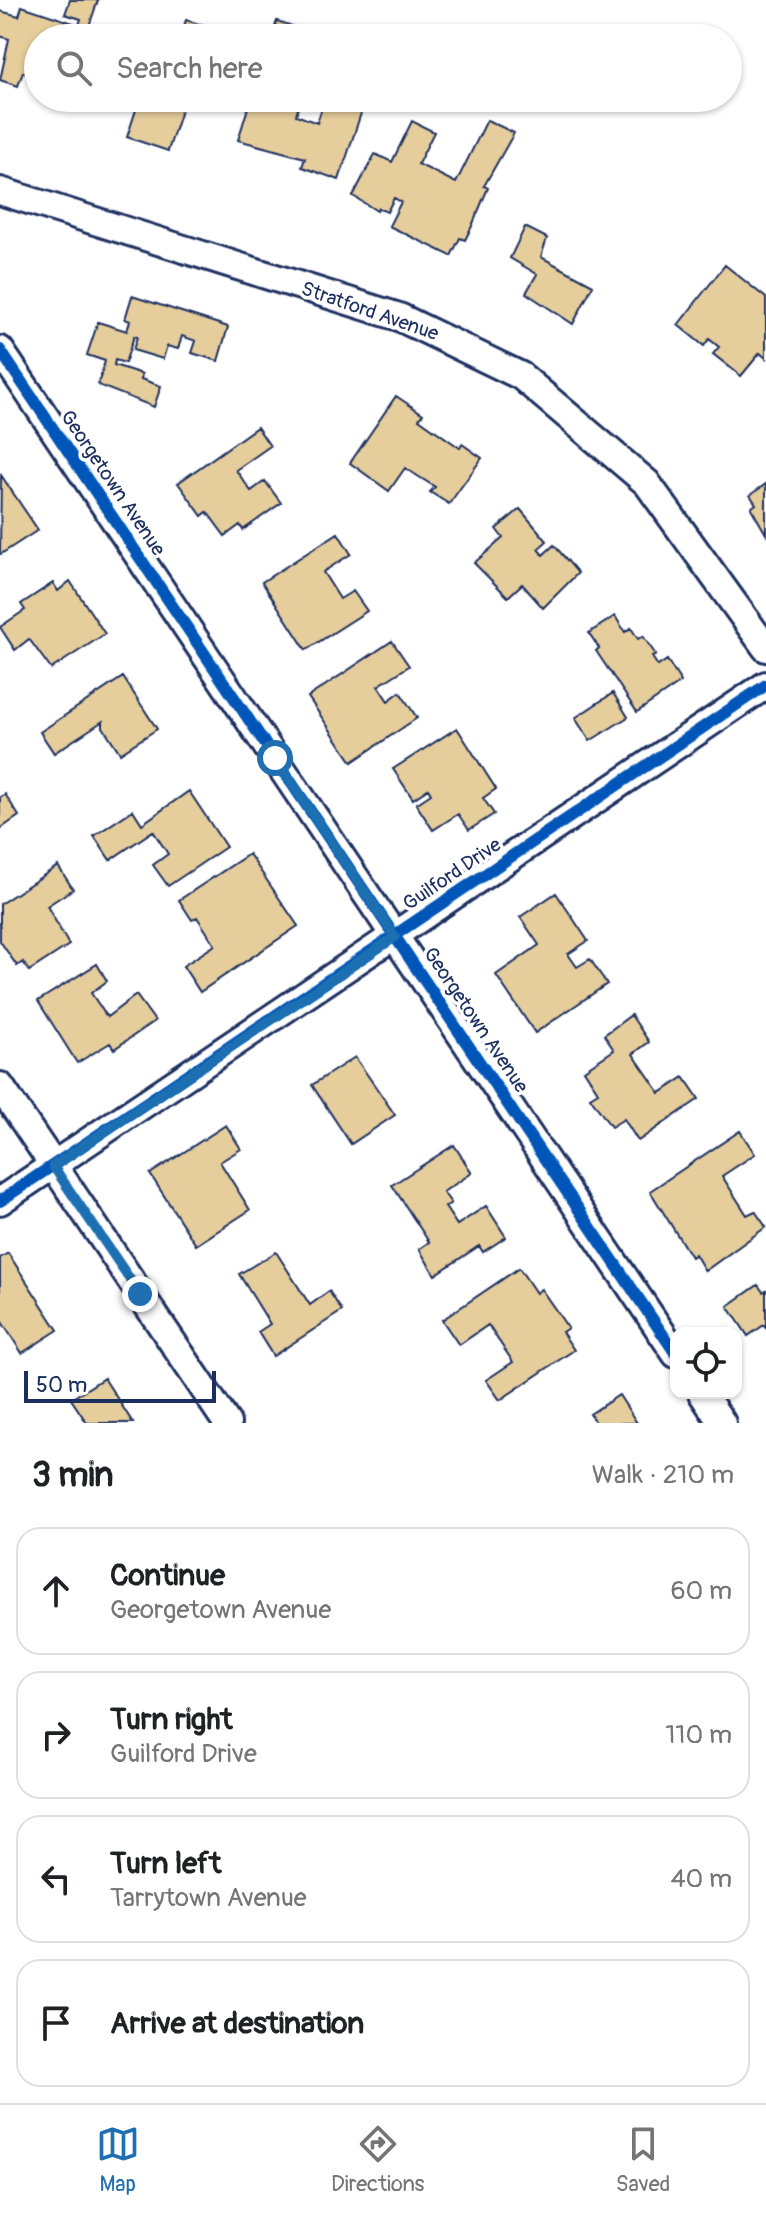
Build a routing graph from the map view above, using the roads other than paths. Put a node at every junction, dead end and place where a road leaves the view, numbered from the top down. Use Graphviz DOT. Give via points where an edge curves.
graph roads {
  1 [pos="0,191"];
  2 [pos="0,350"];
  3 [pos="766,648"];
  4 [pos="766,685"];
  5 [pos="395,937"];
  6 [pos="0,1086"];
  7 [pos="53,1166"];
  8 [pos="0,1201"];
  9 [pos="670,1345"];
  10 [pos="706,1399"];
  11 [pos="227,1423"];
  12 [pos="722,1423"];
  1 -- 3 [label="street, Stratford Avenue" via="399,317 521,376 647,483"];
  2 -- 5 [label="street, Georgetown Avenue"];
  4 -- 5 [label="street, Guilford Drive"];
  5 -- 7 [label="street, Guilford Drive"];
  5 -- 9 [label="street, Georgetown Avenue"];
  6 -- 7 [label="street"];
  7 -- 8 [label="street, Guilford Drive"];
  7 -- 11 [label="street"];
  10 -- 12 [label="street"];
}
